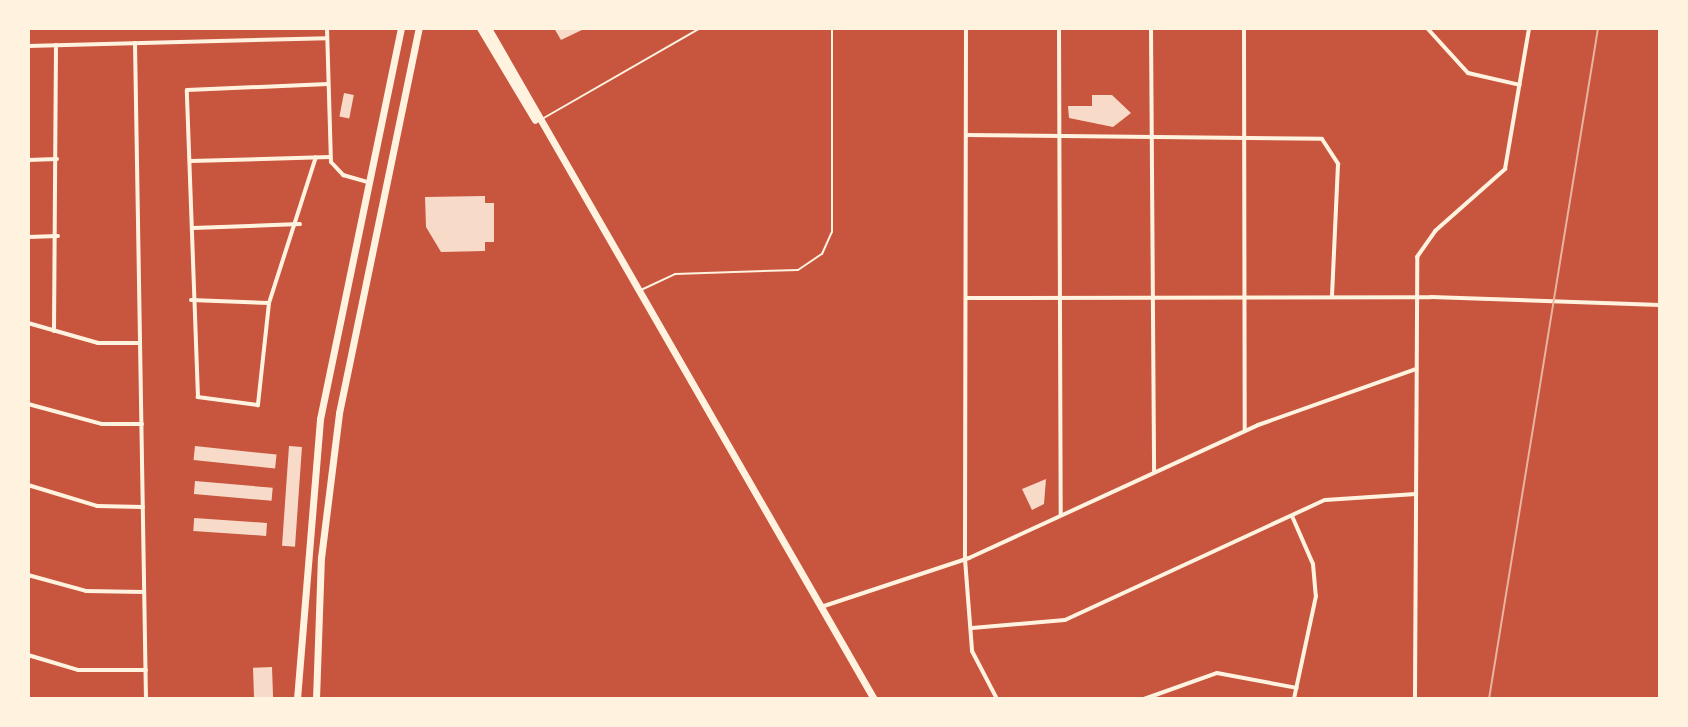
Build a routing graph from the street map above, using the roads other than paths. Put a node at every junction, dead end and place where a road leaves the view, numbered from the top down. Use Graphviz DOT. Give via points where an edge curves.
graph roads {
  1 [pos="327,28"];
  2 [pos="401,28"];
  3 [pos="419,28"];
  4 [pos="480,28"];
  5 [pos="700,28"];
  6 [pos="832,28"];
  7 [pos="966,28"];
  8 [pos="1059,28"];
  9 [pos="1151,28"];
  10 [pos="1244,28"];
  11 [pos="1427,28"];
  12 [pos="1529,28"];
  13 [pos="488,29"];
  14 [pos="327,38"];
  15 [pos="135,43"];
  16 [pos="56,45"];
  17 [pos="28,46"];
  18 [pos="328,84"];
  19 [pos="1520,85"];
  20 [pos="537,122"];
  21 [pos="1244,134"];
  22 [pos="966,135"];
  23 [pos="1058,135"];
  24 [pos="1151,135"];
  25 [pos="316,157"];
  26 [pos="330,157"];
  27 [pos="57,159"];
  28 [pos="28,160"];
  29 [pos="191,161"];
  30 [pos="369,182"];
  31 [pos="300,224"];
  32 [pos="193,228"];
  33 [pos="58,236"];
  34 [pos="28,237"];
  35 [pos="638,292"];
  36 [pos="1415,297"];
  37 [pos="966,298"];
  38 [pos="1332,298"];
  39 [pos="1059,299"];
  40 [pos="1151,299"];
  41 [pos="1244,299"];
  42 [pos="191,300"];
  43 [pos="269,303"];
  44 [pos="1660,305"];
  45 [pos="28,323"];
  46 [pos="54,331"];
  47 [pos="140,343"];
  48 [pos="1416,369"];
  49 [pos="28,404"];
  50 [pos="142,424"];
  51 [pos="1245,431"];
  52 [pos="1154,472"];
  53 [pos="28,485"];
  54 [pos="1416,494"];
  55 [pos="143,507"];
  56 [pos="1061,515"];
  57 [pos="1292,516"];
  58 [pos="965,559"];
  59 [pos="28,575"];
  60 [pos="144,592"];
  61 [pos="821,607"];
  62 [pos="972,628"];
  63 [pos="28,655"];
  64 [pos="146,670"];
  65 [pos="1297,688"];
  66 [pos="146,699"];
  67 [pos="297,699"];
  68 [pos="316,699"];
  69 [pos="874,699"];
  70 [pos="997,699"];
  71 [pos="1144,699"];
  72 [pos="1294,699"];
  73 [pos="1415,699"];
  1 -- 14 [label="street"];
  2 -- 30 [label="main road"];
  3 -- 68 [label="main road" via="339,413 321,558"];
  4 -- 20 [label="main road"];
  5 -- 20 [label="lane"];
  6 -- 35 [label="lane" via="832,232 822,254 798,270 675,274"];
  7 -- 22 [label="street"];
  8 -- 23 [label="street"];
  9 -- 24 [label="street"];
  10 -- 21 [label="street"];
  11 -- 19 [label="street" via="1468,73"];
  12 -- 19 [label="street"];
  13 -- 20 [label="main road"];
  14 -- 15 [label="street"];
  14 -- 18 [label="street"];
  15 -- 16 [label="street"];
  15 -- 47 [label="street"];
  16 -- 17 [label="street"];
  16 -- 27 [label="street"];
  18 -- 26 [label="street"];
  18 -- 29 [label="street" via="187,90"];
  19 -- 36 [label="street" via="1505,169 1423,244"];
  20 -- 35 [label="main road"];
  21 -- 24 [label="street"];
  21 -- 38 [label="street" via="1313,135 1336,153"];
  21 -- 41 [label="street"];
  22 -- 23 [label="street"];
  22 -- 37 [label="street"];
  23 -- 24 [label="street"];
  23 -- 39 [label="street"];
  24 -- 40 [label="street"];
  25 -- 26 [label="street"];
  25 -- 29 [label="street"];
  25 -- 31 [label="street"];
  26 -- 30 [label="street" via="343,175"];
  27 -- 28 [label="street"];
  27 -- 33 [label="street"];
  29 -- 32 [label="street"];
  30 -- 67 [label="main road" via="320,419"];
  31 -- 32 [label="street"];
  31 -- 43 [label="street"];
  32 -- 42 [label="street"];
  33 -- 34 [label="street"];
  33 -- 46 [label="street"];
  35 -- 61 [label="main road"];
  36 -- 38 [label="street"];
  36 -- 44 [label="street"];
  36 -- 48 [label="street"];
  37 -- 39 [label="street"];
  37 -- 58 [label="street"];
  38 -- 41 [label="street"];
  39 -- 40 [label="street"];
  39 -- 56 [label="street"];
  40 -- 41 [label="street"];
  40 -- 52 [label="street"];
  41 -- 51 [label="street"];
  42 -- 43 [label="street"];
  42 -- 43 [label="street" via="198,397 258,405"];
  45 -- 46 [label="street"];
  46 -- 47 [label="street" via="98,343"];
  47 -- 50 [label="street"];
  48 -- 51 [label="street"];
  48 -- 54 [label="street"];
  49 -- 50 [label="street" via="91,422"];
  50 -- 55 [label="street"];
  51 -- 52 [label="street"];
  52 -- 56 [label="street"];
  53 -- 55 [label="street" via="97,506"];
  54 -- 57 [label="street" via="1333,498"];
  54 -- 73 [label="street"];
  55 -- 60 [label="street"];
  56 -- 58 [label="street"];
  57 -- 62 [label="street" via="1057,622"];
  57 -- 65 [label="street" via="1313,564 1316,596"];
  58 -- 61 [label="street"];
  58 -- 62 [label="street"];
  59 -- 60 [label="street" via="86,591"];
  60 -- 64 [label="street"];
  61 -- 69 [label="main road"];
  62 -- 70 [label="street" via="974,659"];
  63 -- 64 [label="street" via="78,670"];
  64 -- 66 [label="street"];
  65 -- 71 [label="street" via="1217,673"];
  65 -- 72 [label="street"];
}
